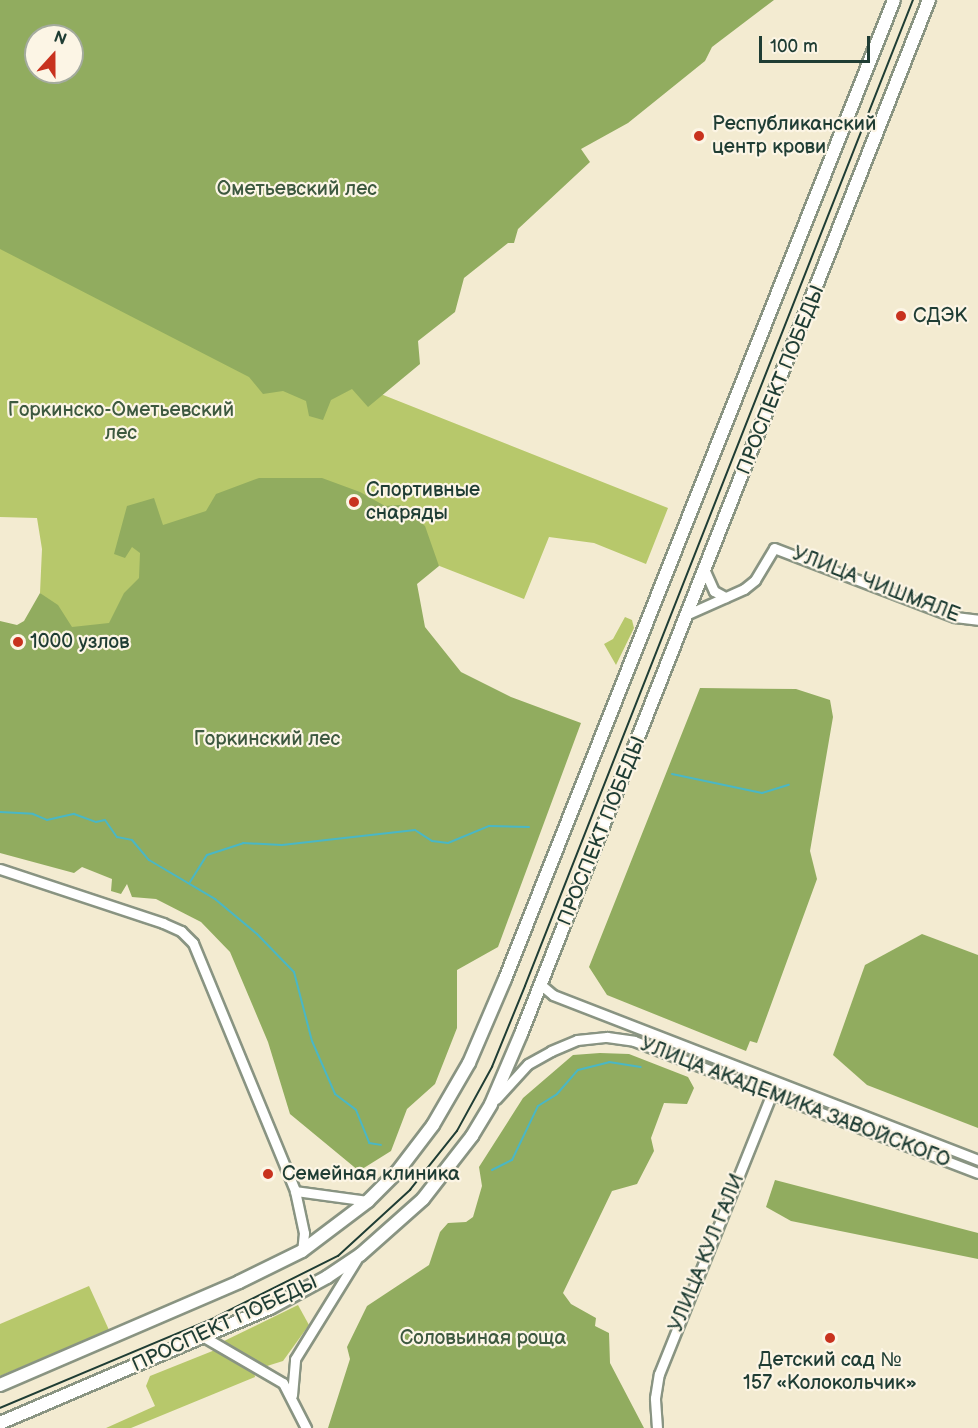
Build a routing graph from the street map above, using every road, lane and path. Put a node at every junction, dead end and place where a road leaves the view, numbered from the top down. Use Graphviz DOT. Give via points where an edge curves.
graph roads {
  1 [pos="894,0"];
  2 [pos="929,0"];
  3 [pos="705,571"];
  4 [pos="725,597"];
  5 [pos="688,614"];
  6 [pos="978,620"];
  7 [pos="0,869"];
  8 [pos="540,984"];
  9 [pos="776,1082"];
  10 [pos="771,1094"];
  11 [pos="491,1104"];
  12 [pos="978,1160"];
  13 [pos="978,1173"];
  14 [pos="295,1191"];
  15 [pos="368,1201"];
  16 [pos="302,1251"];
  17 [pos="360,1254"];
  18 [pos="204,1337"];
  19 [pos="0,1385"];
  20 [pos="292,1395"];
  21 [pos="0,1423"];
  22 [pos="306,1428"];
  23 [pos="657,1428"];
  1 -- 15 [label="main road, ПРОСПЕКТ ПОБЕДЫ" via="483,1032 434,1125"];
  2 -- 3 [label="main road, ПРОСПЕКТ ПОБЕДЫ"];
  3 -- 4 [label="street" via="714,591"];
  3 -- 5 [label="main road, ПРОСПЕКТ ПОБЕДЫ"];
  4 -- 5 [label="street, УЛИЦА ЧИШМЯЛЕ"];
  4 -- 6 [label="street, УЛИЦА ЧИШМЯЛЕ" via="755,580 774,548 955,617"];
  5 -- 8 [label="main road, ПРОСПЕКТ ПОБЕДЫ"];
  7 -- 14 [label="street" via="163,922 193,943"];
  8 -- 9 [label="street, УЛИЦА АКАДЕМИКА ЗАВОЙСКОГО" via="553,995"];
  8 -- 11 [label="main road, ПРОСПЕКТ ПОБЕДЫ"];
  9 -- 10 [label="street, УЛИЦА КУЛ ГАЛИ"];
  9 -- 12 [label="street, УЛИЦА АКАДЕМИКА ЗАВОЙСКОГО"];
  10 -- 11 [label="street, УЛИЦА АКАДЕМИКА ЗАВОЙСКОГО" via="654,1046 607,1036 577,1040 543,1055 528,1064"];
  10 -- 13 [label="street, УЛИЦА АКАДЕМИКА ЗАВОЙСКОГО"];
  10 -- 23 [label="street, УЛИЦА КУЛ ГАЛИ" via="659,1374 655,1398"];
  11 -- 17 [label="main road, ПРОСПЕКТ ПОБЕДЫ" via="450,1167 423,1199"];
  14 -- 15 [label="street"];
  14 -- 16 [label="street" via="304,1233"];
  15 -- 16 [label="main road, ПРОСПЕКТ ПОБЕДЫ"];
  16 -- 19 [label="main road, ПРОСПЕКТ ПОБЕДЫ"];
  17 -- 18 [label="main road, ПРОСПЕКТ ПОБЕДЫ" via="270,1308"];
  17 -- 20 [label="street" via="296,1359"];
  18 -- 20 [label="street" via="270,1373"];
  18 -- 21 [label="main road, ПРОСПЕКТ ПОБЕДЫ"];
  20 -- 22 [label="street"];
}
